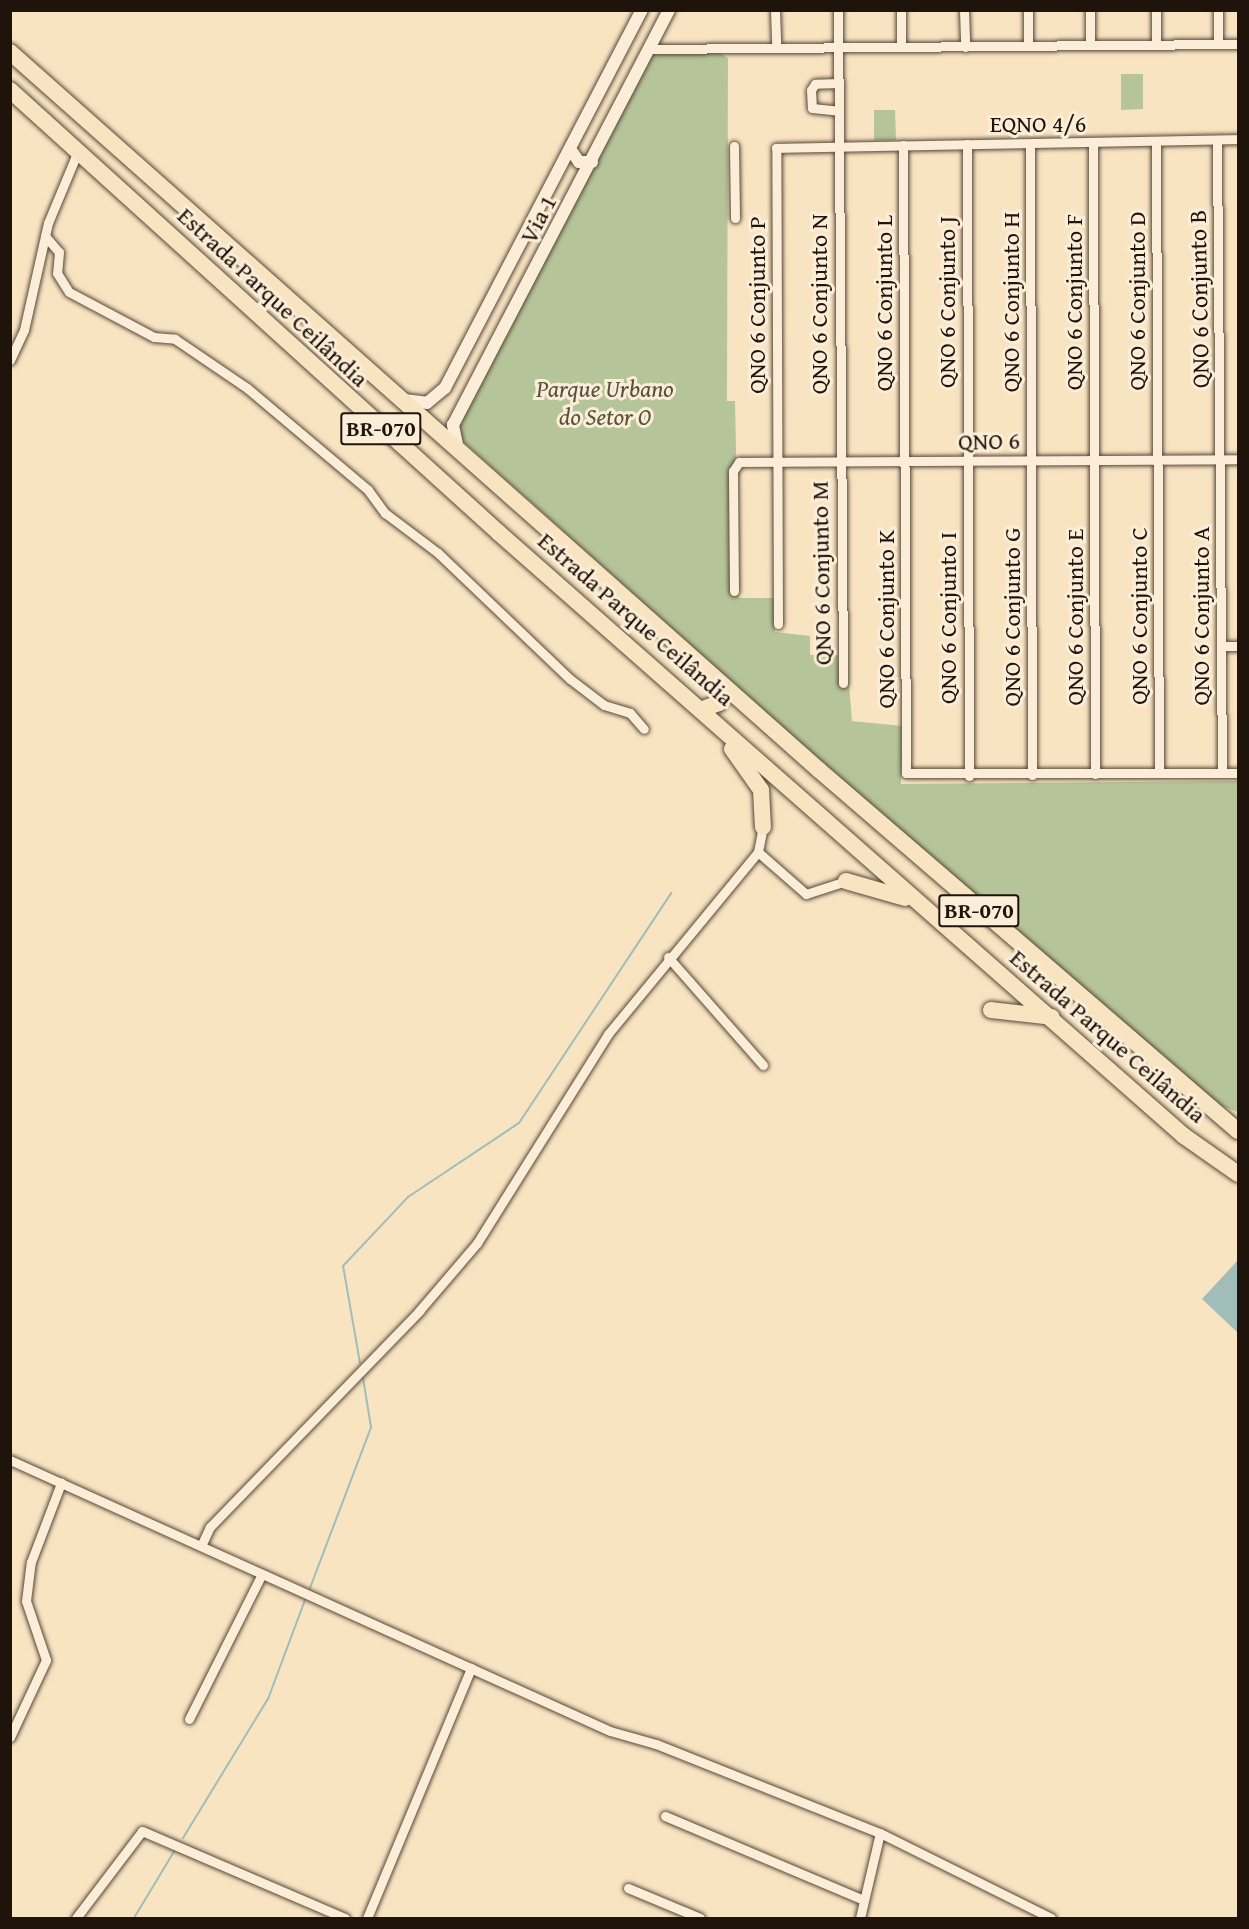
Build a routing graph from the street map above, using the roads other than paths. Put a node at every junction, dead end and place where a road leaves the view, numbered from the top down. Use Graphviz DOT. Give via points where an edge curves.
graph roads {
  1 [pos="642,10"];
  2 [pos="669,10"];
  3 [pos="776,10"];
  4 [pos="838,10"];
  5 [pos="901,10"];
  6 [pos="964,10"];
  7 [pos="1028,10"];
  8 [pos="1090,10"];
  9 [pos="1156,10"];
  10 [pos="1218,10"];
  11 [pos="1218,44"];
  12 [pos="1239,44"];
  13 [pos="1090,45"];
  14 [pos="1156,45"];
  15 [pos="901,46"];
  16 [pos="1028,46"];
  17 [pos="776,47"];
  18 [pos="839,47"];
  19 [pos="965,47"];
  20 [pos="649,49"];
  21 [pos="10,52"];
  22 [pos="839,83"];
  23 [pos="10,90"];
  24 [pos="839,111"];
  25 [pos="103,135"];
  26 [pos="1239,139"];
  27 [pos="1217,140"];
  28 [pos="1093,143"];
  29 [pos="1156,143"];
  30 [pos="967,144"];
  31 [pos="1030,144"];
  32 [pos="903,145"];
  33 [pos="734,146"];
  34 [pos="838,146"];
  35 [pos="776,148"];
  36 [pos="570,149"];
  37 [pos="78,151"];
  38 [pos="592,162"];
  39 [pos="735,218"];
  40 [pos="45,236"];
  41 [pos="10,360"];
  42 [pos="403,400"];
  43 [pos="458,449"];
  44 [pos="1157,459"];
  45 [pos="1220,459"];
  46 [pos="1239,459"];
  47 [pos="967,460"];
  48 [pos="1031,460"];
  49 [pos="1094,460"];
  50 [pos="777,462"];
  51 [pos="839,462"];
  52 [pos="904,462"];
  53 [pos="734,591"];
  54 [pos="778,624"];
  55 [pos="1221,646"];
  56 [pos="1239,646"];
  57 [pos="661,671"];
  58 [pos="843,683"];
  59 [pos="723,686"];
  60 [pos="703,709"];
  61 [pos="644,729"];
  62 [pos="1159,773"];
  63 [pos="1222,773"];
  64 [pos="1239,773"];
  65 [pos="1095,774"];
  66 [pos="1032,775"];
  67 [pos="969,776"];
  68 [pos="763,827"];
  69 [pos="758,852"];
  70 [pos="846,881"];
  71 [pos="941,922"];
  72 [pos="668,957"];
  73 [pos="991,1010"];
  74 [pos="1052,1017"];
  75 [pos="763,1065"];
  76 [pos="1236,1128"];
  77 [pos="1239,1174"];
  78 [pos="10,1460"];
  79 [pos="61,1483"];
  80 [pos="201,1546"];
  81 [pos="262,1574"];
  82 [pos="471,1668"];
  83 [pos="189,1719"];
  84 [pos="10,1737"];
  85 [pos="665,1816"];
  86 [pos="880,1833"];
  87 [pos="628,1888"];
  88 [pos="864,1900"];
  89 [pos="76,1918"];
  90 [pos="345,1918"];
  91 [pos="368,1918"];
  92 [pos="700,1918"];
  93 [pos="860,1918"];
  94 [pos="1050,1918"];
  1 -- 36 [label="main road, Via 1"];
  2 -- 20 [label="main road, Via 1"];
  3 -- 17 [label="street"];
  4 -- 18 [label="street"];
  5 -- 15 [label="street"];
  6 -- 19 [label="street"];
  7 -- 16 [label="street"];
  8 -- 13 [label="street"];
  9 -- 14 [label="street"];
  10 -- 11 [label="street"];
  11 -- 12 [label="street"];
  11 -- 14 [label="street"];
  13 -- 14 [label="street"];
  13 -- 16 [label="street"];
  15 -- 18 [label="street"];
  15 -- 19 [label="street"];
  16 -- 19 [label="street"];
  17 -- 18 [label="street"];
  17 -- 20 [label="street"];
  18 -- 22 [label="street"];
  20 -- 38 [label="main road, Via 1"];
  21 -- 25 [label="highway, Estrada Parque Ceilândia / BR-070"];
  22 -- 24 [label="street"];
  22 -- 24 [label="street" via="815,84 811,90 812,108"];
  23 -- 37 [label="highway, Estrada Parque Ceilândia / BR-070"];
  24 -- 34 [label="street"];
  25 -- 37 [label="highway" via="85,134"];
  25 -- 42 [label="highway, Estrada Parque Ceilândia / BR-070"];
  26 -- 27 [label="street, EQNO 4/6"];
  27 -- 29 [label="street, EQNO 4/6"];
  27 -- 45 [label="street, QNO 6 Conjunto B"];
  28 -- 29 [label="street, EQNO 4/6"];
  28 -- 31 [label="street, EQNO 4/6"];
  28 -- 49 [label="street, QNO 6 Conjunto F"];
  29 -- 44 [label="street, QNO 6 Conjunto D"];
  30 -- 31 [label="street, EQNO 4/6"];
  30 -- 32 [label="street, EQNO 4/6"];
  30 -- 47 [label="street, QNO 6 Conjunto J"];
  31 -- 48 [label="street, QNO 6 Conjunto H"];
  32 -- 34 [label="street, EQNO 4/6"];
  32 -- 52 [label="street, QNO 6 Conjunto L"];
  33 -- 39 [label="street"];
  34 -- 35 [label="street, EQNO 4/6"];
  34 -- 51 [label="street, QNO 6 Conjunto N"];
  35 -- 50 [label="street, QNO 6 Conjunto P"];
  36 -- 38 [label="main road" via="579,162"];
  36 -- 42 [label="main road, Via 1" via="445,388 427,403"];
  37 -- 40 [label="street"];
  37 -- 57 [label="highway, Estrada Parque Ceilândia / BR-070" via="339,392"];
  38 -- 43 [label="main road, Via 1" via="453,425"];
  40 -- 41 [label="street" via="24,330"];
  40 -- 61 [label="street" via="58,252 57,273 69,292 154,337 175,339 247,388 368,490 385,513 438,553 570,679 604,705 630,713"];
  42 -- 43 [label="highway, Estrada Parque Ceilândia / BR-070"];
  43 -- 59 [label="highway, Estrada Parque Ceilândia / BR-070"];
  44 -- 45 [label="street, QNO 6"];
  44 -- 49 [label="street, QNO 6"];
  44 -- 62 [label="street, QNO 6 Conjunto C"];
  45 -- 46 [label="street, QNO 6"];
  45 -- 55 [label="street, QNO 6 Conjunto A"];
  47 -- 48 [label="street, QNO 6"];
  47 -- 52 [label="street, QNO 6"];
  47 -- 67 [label="street, QNO 6 Conjunto I"];
  48 -- 49 [label="street, QNO 6"];
  48 -- 66 [label="street, QNO 6 Conjunto G"];
  49 -- 65 [label="street, QNO 6 Conjunto E"];
  50 -- 51 [label="street, QNO 6"];
  50 -- 53 [label="street, QNO 6" via="739,462 733,471"];
  50 -- 54 [label="street, QNO 6 Conjunto P"];
  51 -- 52 [label="street, QNO 6"];
  51 -- 58 [label="street, QNO 6 Conjunto M"];
  52 -- 67 [label="street, QNO 6 Conjunto K" via="908,775"];
  55 -- 56 [label="street"];
  55 -- 63 [label="street, QNO 6 Conjunto A"];
  57 -- 60 [label="highway, Estrada Parque Ceilândia / BR-070"];
  57 -- 68 [label="highway" via="670,688 753,773 765,807"];
  59 -- 60 [label="highway" via="720,703"];
  59 -- 76 [label="highway, Estrada Parque Ceilândia / BR-070"];
  60 -- 71 [label="highway, Estrada Parque Ceilândia / BR-070"];
  62 -- 63 [label="street"];
  62 -- 65 [label="street"];
  63 -- 64 [label="street"];
  65 -- 66 [label="street"];
  66 -- 67 [label="street"];
  68 -- 69 [label="street"];
  69 -- 70 [label="street" via="806,894"];
  69 -- 72 [label="street"];
  70 -- 71 [label="highway" via="896,891"];
  71 -- 74 [label="highway, Estrada Parque Ceilândia / BR-070"];
  72 -- 75 [label="street"];
  72 -- 80 [label="street" via="608,1034 477,1243 420,1311 210,1527"];
  73 -- 74 [label="highway"];
  74 -- 77 [label="highway, Estrada Parque Ceilândia / BR-070" via="1184,1137"];
  78 -- 79 [label="street"];
  79 -- 80 [label="street"];
  79 -- 84 [label="street" via="31,1562 26,1601 46,1660"];
  80 -- 81 [label="street"];
  81 -- 82 [label="street"];
  81 -- 83 [label="street"];
  82 -- 86 [label="street" via="610,1731 656,1743"];
  82 -- 91 [label="street"];
  85 -- 88 [label="street"];
  86 -- 88 [label="street"];
  86 -- 94 [label="street"];
  87 -- 92 [label="street"];
  88 -- 93 [label="street"];
  89 -- 90 [label="street" via="142,1831"];
}
